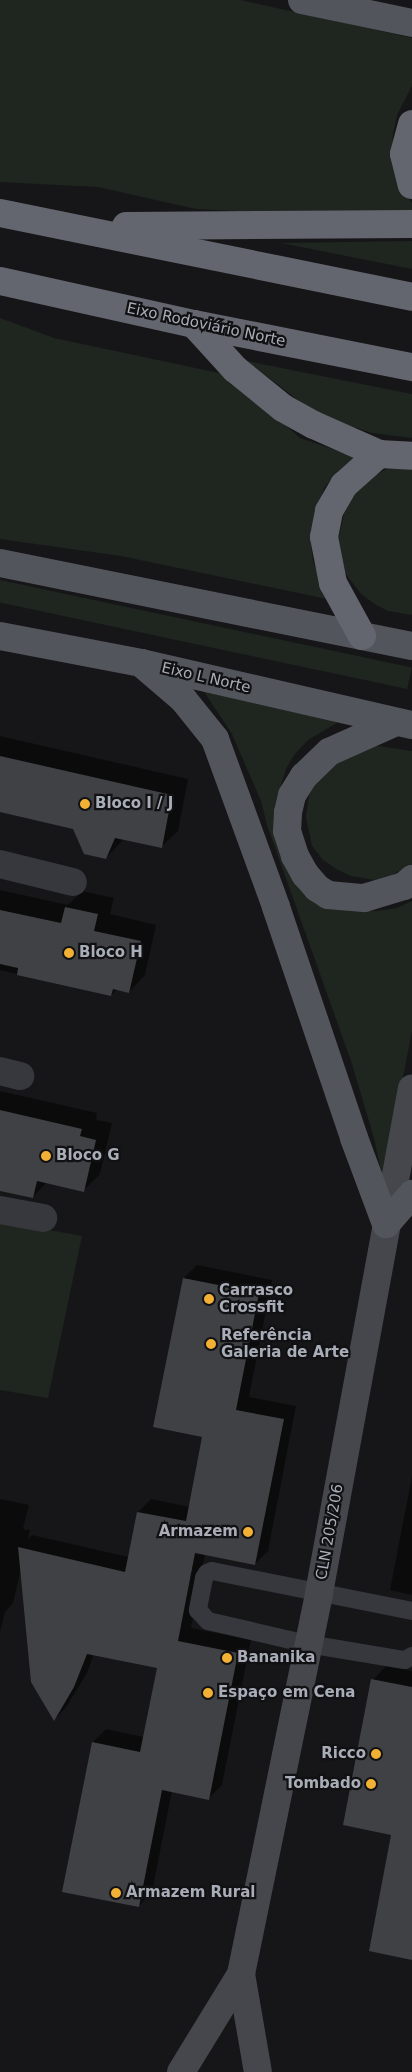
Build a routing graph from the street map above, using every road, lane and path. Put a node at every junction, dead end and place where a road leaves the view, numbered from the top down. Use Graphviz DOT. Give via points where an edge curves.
graph roads {
  1 [pos="302,0"];
  2 [pos="412,23"];
  3 [pos="412,124"];
  4 [pos="412,185"];
  5 [pos="0,213"];
  6 [pos="412,224"];
  7 [pos="74,227"];
  8 [pos="0,281"];
  9 [pos="412,297"];
  10 [pos="194,324"];
  11 [pos="412,367"];
  12 [pos="379,454"];
  13 [pos="412,456"];
  14 [pos="0,563"];
  15 [pos="0,636"];
  16 [pos="362,636"];
  17 [pos="412,646"];
  18 [pos="140,663"];
  19 [pos="404,723"];
  20 [pos="0,864"];
  21 [pos="412,879"];
  22 [pos="72,882"];
  23 [pos="412,1088"];
  24 [pos="412,1194"];
  25 [pos="0,1210"];
  26 [pos="43,1218"];
  27 [pos="386,1224"];
  28 [pos="318,1593"];
  29 [pos="412,1611"];
  30 [pos="308,1644"];
  31 [pos="412,1656"];
  32 [pos="241,1974"];
  33 [pos="181,2072"];
  34 [pos="258,2072"];
  1 -- 2 [label="main road"];
  3 -- 4 [label="highway" via="404,154"];
  5 -- 7 [label="highway"];
  6 -- 7 [label="highway"];
  7 -- 9 [label="highway"];
  8 -- 10 [label="highway, Eixo Rodoviário Norte"];
  10 -- 11 [label="highway, Eixo Rodoviário Norte"];
  10 -- 12 [label="highway" via="234,369 283,408"];
  12 -- 13 [label="highway"];
  12 -- 16 [label="highway" via="344,485 329,511 324,537 333,582"];
  14 -- 16 [label="main road"];
  15 -- 18 [label="main road, Eixo L Norte"];
  16 -- 17 [label="main road"];
  18 -- 19 [label="main road, Eixo L Norte"];
  18 -- 27 [label="main road" via="183,699 215,739"];
  19 -- 21 [label="main road" via="329,752 304,776 292,795 287,831 305,874 328,895 364,898 404,886"];
  20 -- 22 [label="street"];
  23 -- 27 [label="street, CLN 205/206"];
  24 -- 27 [label="main road"];
  25 -- 26 [label="street"];
  27 -- 28 [label="street, CLN 205/206"];
  28 -- 29 [label="lane"];
  28 -- 30 [label="street, CLN 205/206"];
  28 -- 30 [label="lane" via="212,1571 204,1578 198,1610 208,1621"];
  30 -- 31 [label="lane" via="405,1660"];
  30 -- 32 [label="street, CLN 205/206"];
  32 -- 33 [label="street, CLN 205/206"];
  32 -- 34 [label="street, CLN 205/206"];
}
